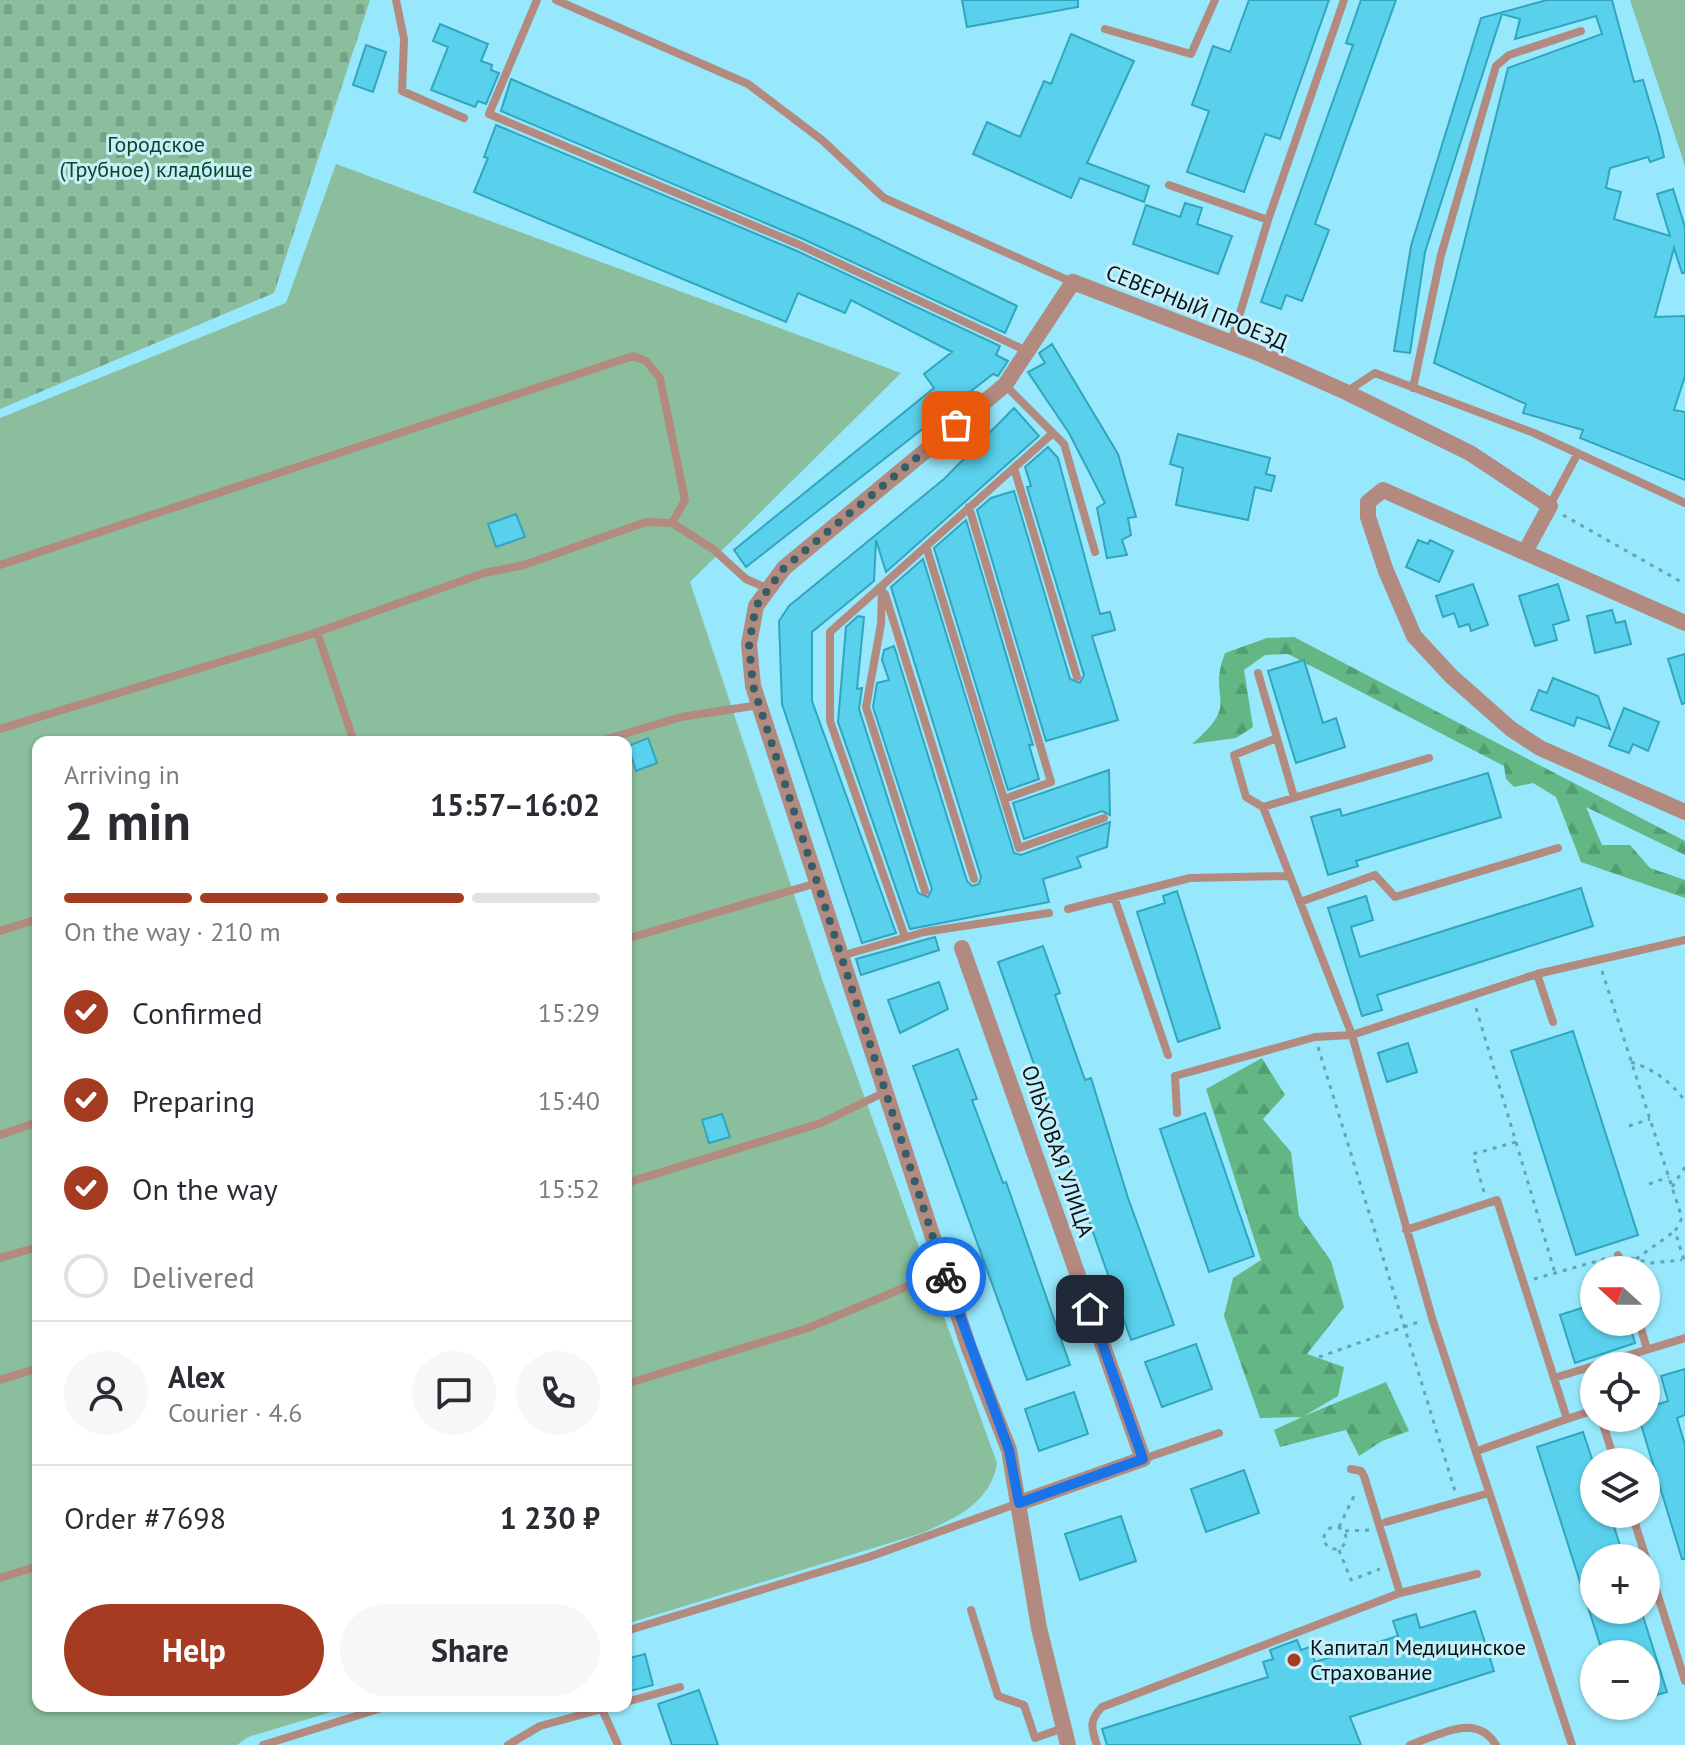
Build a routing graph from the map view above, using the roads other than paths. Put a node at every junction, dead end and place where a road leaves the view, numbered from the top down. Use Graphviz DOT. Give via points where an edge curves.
graph roads {
  1 [pos="396,0"];
  2 [pos="537,0"];
  3 [pos="556,0"];
  4 [pos="1215,0"];
  5 [pos="1344,0"];
  6 [pos="1105,29"];
  7 [pos="1581,31"];
  8 [pos="464,118"];
  9 [pos="1169,185"];
  10 [pos="1268,220"];
  11 [pos="1073,282"];
  12 [pos="1231,343"];
  13 [pos="1027,351"];
  14 [pos="1005,385"];
  15 [pos="1413,388"];
  16 [pos="1346,392"];
  17 [pos="1053,433"];
  18 [pos="1578,453"];
  19 [pos="1014,468"];
  20 [pos="1685,503"];
  21 [pos="1550,506"];
  22 [pos="969,507"];
  23 [pos="672,523"];
  24 [pos="926,546"];
  25 [pos="1095,552"];
  26 [pos="1525,552"];
  27 [pos="0,565"];
  28 [pos="882,586"];
  29 [pos="769,589"];
  30 [pos="1685,623"];
  31 [pos="317,632"];
  32 [pos="1258,673"];
  33 [pos="1077,677"];
  34 [pos="759,705"];
  35 [pos="0,729"];
  36 [pos="352,736"];
  37 [pos="617,736"];
  38 [pos="1277,738"];
  39 [pos="1429,758"];
  40 [pos="1294,797"];
  41 [pos="1004,799"];
  42 [pos="1263,807"];
  43 [pos="1685,812"];
  44 [pos="1104,818"];
  45 [pos="1558,848"];
  46 [pos="1288,876"];
  47 [pos="974,879"];
  48 [pos="817,883"];
  49 [pos="925,891"];
  50 [pos="1114,897"];
  51 [pos="1300,902"];
  52 [pos="1068,909"];
  53 [pos="1049,913"];
  54 [pos="32,921"];
  55 [pos="0,931"];
  56 [pos="632,937"];
  57 [pos="905,937"];
  58 [pos="1685,940"];
  59 [pos="962,948"];
  60 [pos="839,950"];
  61 [pos="1537,974"];
  62 [pos="1553,1022"];
  63 [pos="1352,1035"];
  64 [pos="1168,1055"];
  65 [pos="885,1092"];
  66 [pos="1177,1113"];
  67 [pos="32,1124"];
  68 [pos="0,1135"];
  69 [pos="632,1181"];
  70 [pos="1406,1230"];
  71 [pos="32,1249"];
  72 [pos="0,1258"];
  73 [pos="944,1271"];
  74 [pos="1643,1336"];
  75 [pos="1685,1338"];
  76 [pos="1647,1349"];
  77 [pos="32,1370"];
  78 [pos="1554,1378"];
  79 [pos="0,1380"];
  80 [pos="632,1382"];
  81 [pos="1580,1415"];
  82 [pos="1567,1419"];
  83 [pos="1219,1433"];
  84 [pos="1477,1451"];
  85 [pos="1143,1459"];
  86 [pos="1351,1469"];
  87 [pos="1489,1493"];
  88 [pos="1019,1503"];
  89 [pos="1386,1522"];
  90 [pos="32,1568"];
  91 [pos="1477,1574"];
  92 [pos="0,1578"];
  93 [pos="1400,1593"];
  94 [pos="1660,1602"];
  95 [pos="971,1610"];
  96 [pos="632,1629"];
  97 [pos="1685,1681"];
  98 [pos="680,1687"];
  99 [pos="632,1700"];
  100 [pos="369,1712"];
  101 [pos="591,1712"];
  102 [pos="603,1712"];
  103 [pos="1063,1728"];
  104 [pos="263,1745"];
  105 [pos="508,1745"];
  106 [pos="618,1745"];
  107 [pos="1068,1745"];
  108 [pos="1097,1745"];
  109 [pos="1410,1745"];
  110 [pos="1496,1745"];
  111 [pos="1570,1745"];
  1 -- 8 [label="lane" via="404,39 402,91"];
  2 -- 13 [label="lane" via="489,114 800,245"];
  3 -- 11 [label="lane" via="748,84 822,140 884,198"];
  4 -- 6 [label="lane" via="1191,54"];
  5 -- 10 [label="lane"];
  7 -- 15 [label="lane" via="1509,55 1496,66 1441,255"];
  9 -- 10 [label="lane"];
  10 -- 12 [label="lane"];
  11 -- 12 [label="street, СЕВЕРНЫЙ ПРОЕЗД"];
  11 -- 13 [label="street, СЕВЕРНЫЙ ПРОЕЗД"];
  12 -- 16 [label="street, СЕВЕРНЫЙ ПРОЕЗД"];
  13 -- 14 [label="street, СЕВЕРНЫЙ ПРОЕЗД"];
  14 -- 17 [label="lane"];
  14 -- 29 [label="street, СЕВЕРНЫЙ ПРОЕЗД" via="784,568"];
  15 -- 16 [label="lane" via="1375,373"];
  15 -- 18 [label="lane"];
  16 -- 21 [label="street, СЕВЕРНЫЙ ПРОЕЗД" via="1470,453"];
  17 -- 19 [label="lane"];
  17 -- 25 [label="lane" via="1064,444"];
  18 -- 20 [label="lane"];
  18 -- 21 [label="lane"];
  19 -- 22 [label="lane"];
  19 -- 33 [label="lane"];
  21 -- 26 [label="street"];
  22 -- 24 [label="lane"];
  22 -- 41 [label="lane" via="1051,782"];
  23 -- 27 [label="lane" via="685,500 660,378 646,361 633,356"];
  23 -- 29 [label="lane" via="713,549 746,579"];
  23 -- 31 [label="lane" via="646,522"];
  24 -- 28 [label="lane"];
  24 -- 41 [label="lane"];
  26 -- 30 [label="street"];
  26 -- 43 [label="street" via="1383,490 1368,502 1386,571 1414,636 1451,676 1540,748"];
  28 -- 47 [label="lane"];
  28 -- 49 [label="lane" via="866,707"];
  28 -- 57 [label="lane" via="830,632 830,721"];
  29 -- 34 [label="street, СЕВЕРНЫЙ ПРОЕЗД" via="756,606 749,644"];
  31 -- 35 [label="lane"];
  31 -- 36 [label="lane"];
  32 -- 38 [label="lane"];
  34 -- 37 [label="lane" via="681,717"];
  34 -- 48 [label="street, СЕВЕРНЫЙ ПРОЕЗД"];
  38 -- 40 [label="lane"];
  38 -- 42 [label="lane" via="1234,755 1246,797"];
  39 -- 40 [label="lane"];
  40 -- 42 [label="lane"];
  41 -- 44 [label="lane" via="1019,848"];
  42 -- 46 [label="lane"];
  45 -- 51 [label="lane" via="1395,897 1375,875"];
  46 -- 50 [label="lane" via="1190,878"];
  46 -- 51 [label="lane"];
  48 -- 56 [label="lane"];
  48 -- 60 [label="street, СЕВЕРНЫЙ ПРОЕЗД"];
  50 -- 52 [label="lane"];
  50 -- 64 [label="lane"];
  51 -- 63 [label="lane"];
  53 -- 57 [label="lane"];
  54 -- 55 [label="lane"];
  57 -- 60 [label="lane"];
  58 -- 61 [label="lane"];
  59 -- 85 [label="street, ОЛЬХОВАЯ УЛИЦА"];
  60 -- 65 [label="street, СЕВЕРНЫЙ ПРОЕЗД"];
  61 -- 62 [label="lane"];
  61 -- 63 [label="lane"];
  63 -- 66 [label="lane" via="1315,1037 1175,1076"];
  63 -- 70 [label="lane"];
  65 -- 69 [label="lane" via="821,1123"];
  65 -- 73 [label="street, СЕВЕРНЫЙ ПРОЕЗД"];
  67 -- 68 [label="lane"];
  70 -- 78 [label="lane" via="1497,1200"];
  70 -- 84 [label="lane"];
  71 -- 72 [label="lane"];
  73 -- 80 [label="lane" via="808,1328"];
  73 -- 88 [label="street, СЕВЕРНЫЙ ПРОЕЗД" via="1009,1450"];
  74 -- 76 [label="lane"];
  75 -- 76 [label="lane"];
  76 -- 78 [label="lane"];
  77 -- 79 [label="lane"];
  78 -- 82 [label="lane"];
  81 -- 82 [label="lane"];
  82 -- 84 [label="lane"];
  83 -- 85 [label="lane"];
  84 -- 87 [label="lane"];
  85 -- 88 [label="street"];
  86 -- 93 [label="lane" via="1364,1476"];
  87 -- 89 [label="lane"];
  87 -- 111 [label="lane"];
  88 -- 96 [label="lane" via="940,1534"];
  88 -- 103 [label="street, СЕВЕРНЫЙ ПРОЕЗД" via="1039,1628"];
  90 -- 92 [label="lane"];
  91 -- 93 [label="lane"];
  93 -- 108 [label="lane" via="1102,1707 1092,1717"];
  94 -- 97 [label="lane"];
  95 -- 103 [label="lane" via="998,1696 1024,1705 1035,1738"];
  98 -- 99 [label="lane"];
  100 -- 104 [label="lane"];
  101 -- 105 [label="lane" via="540,1726"];
  102 -- 106 [label="lane"];
  103 -- 107 [label="street, СЕВЕРНЫЙ ПРОЕЗД"];
  109 -- 110 [label="lane" via="1476,1727"];
}
